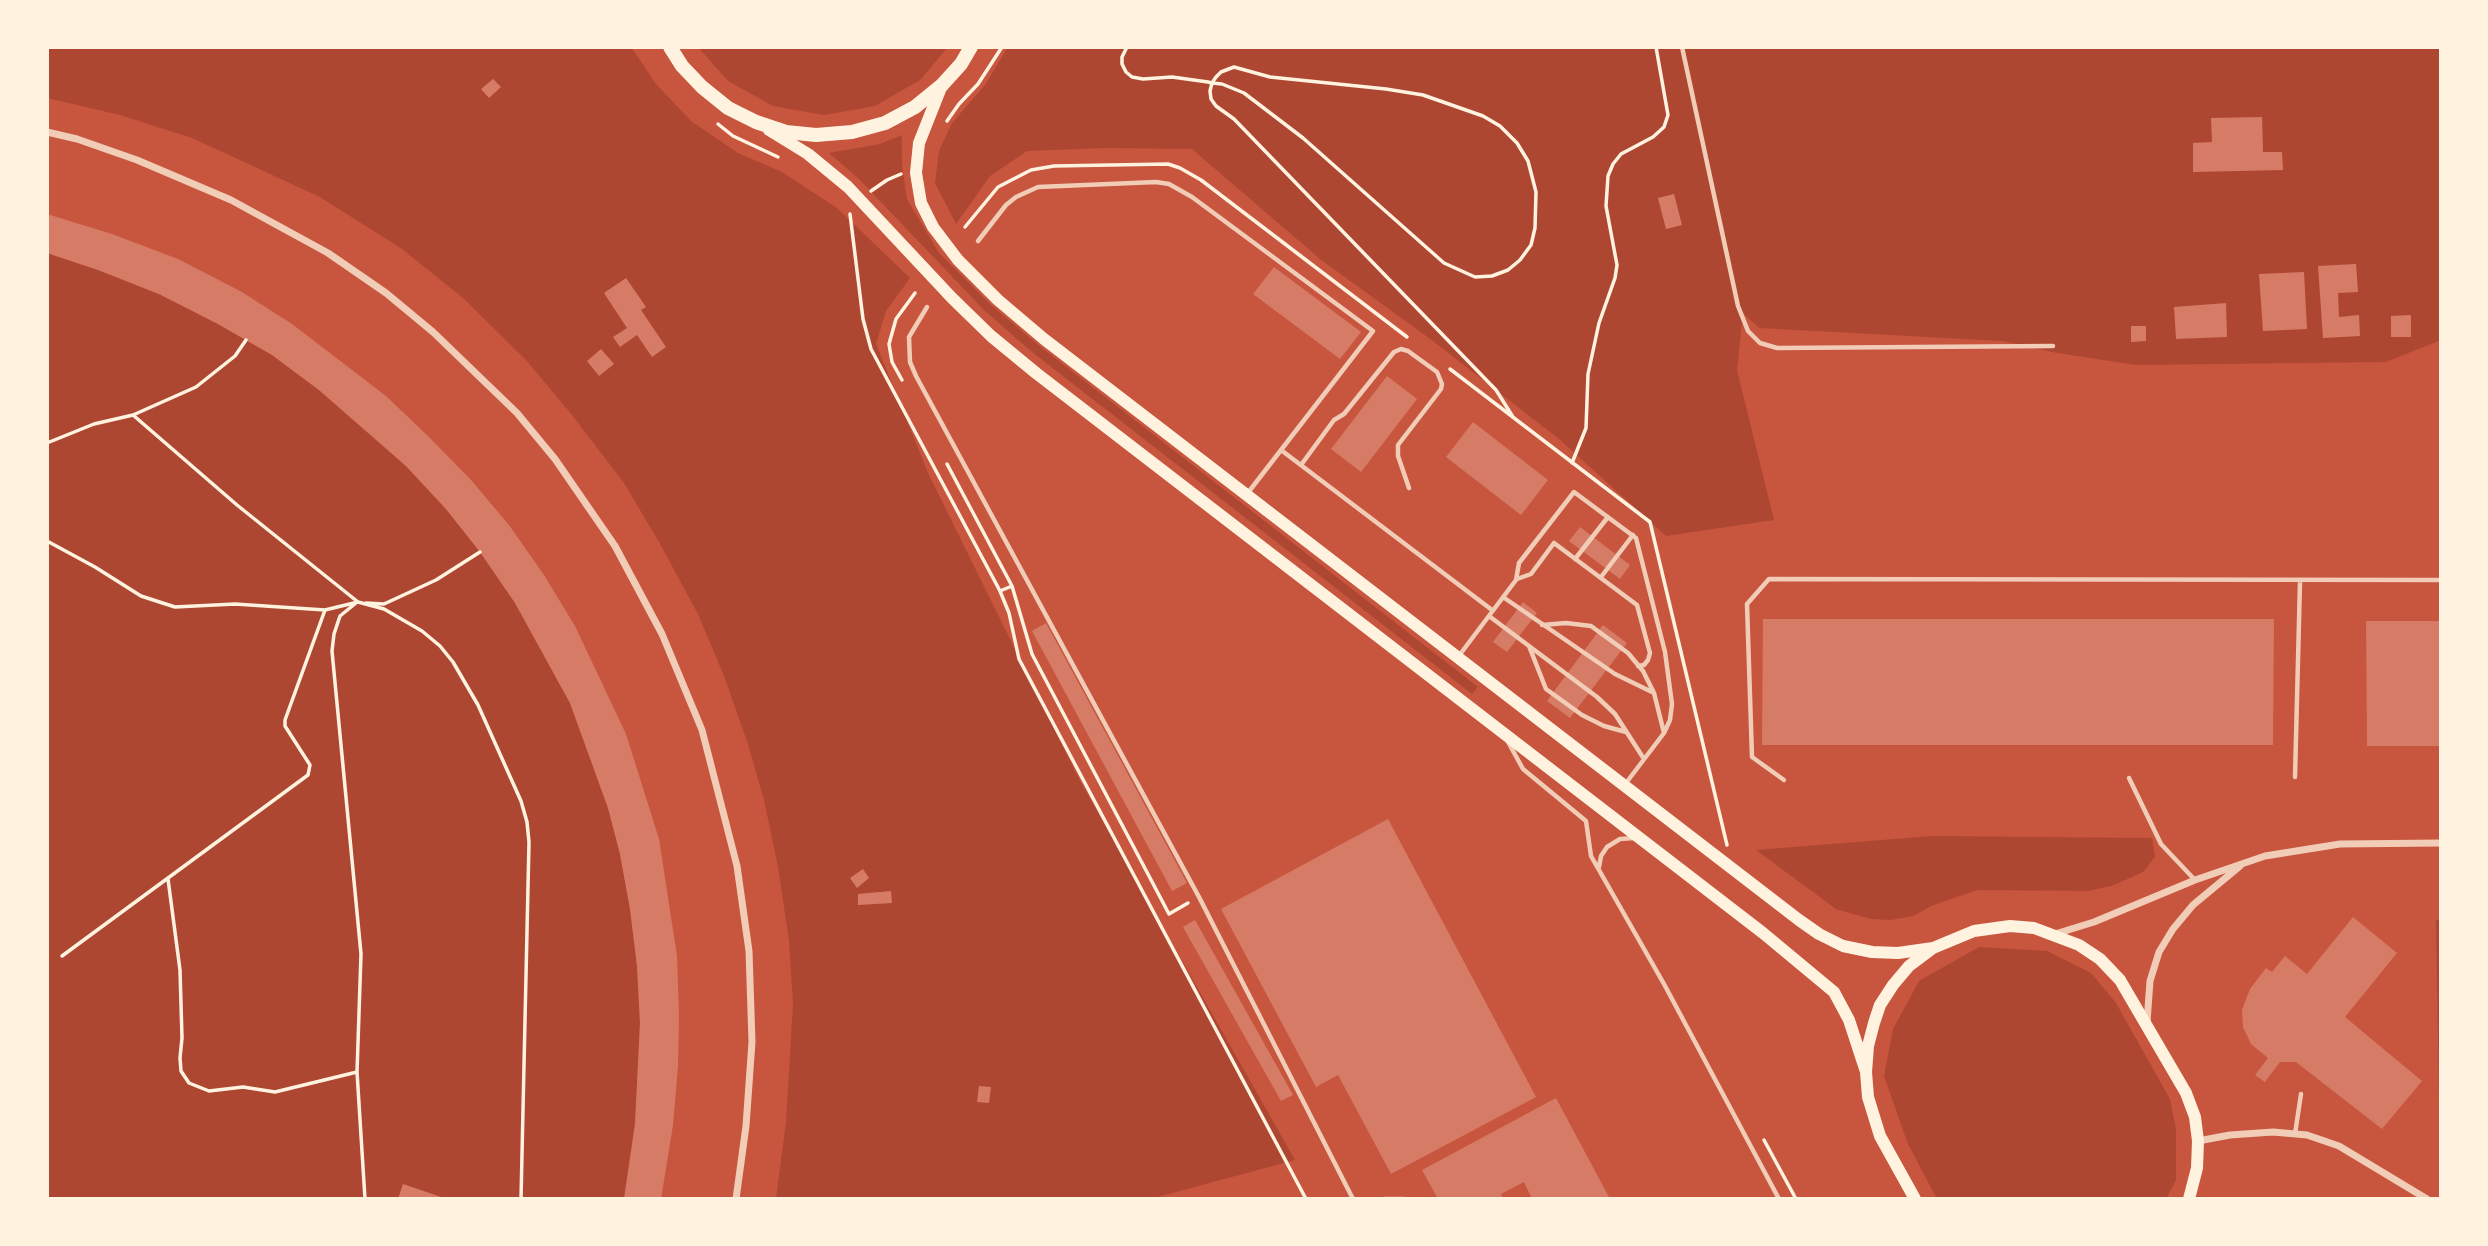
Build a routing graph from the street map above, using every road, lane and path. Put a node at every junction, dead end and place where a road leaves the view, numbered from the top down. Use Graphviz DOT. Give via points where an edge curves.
graph roads {
  1 [pos="670,47"];
  2 [pos="971,47"];
  3 [pos="1127,47"];
  4 [pos="1656,47"];
  5 [pos="1682,47"];
  6 [pos="1212,83"];
  7 [pos="942,86"];
  8 [pos="756,122"];
  9 [pos="47,132"];
  10 [pos="849,206"];
  11 [pos="978,241"];
  12 [pos="927,307"];
  13 [pos="246,340"];
  14 [pos="2053,346"];
  15 [pos="133,415"];
  16 [pos="1513,417"];
  17 [pos="47,443"];
  18 [pos="1281,450"];
  19 [pos="1573,463"];
  20 [pos="1301,465"];
  21 [pos="1409,488"];
  22 [pos="1247,495"];
  23 [pos="1608,517"];
  24 [pos="1650,522"];
  25 [pos="1633,535"];
  26 [pos="47,541"];
  27 [pos="480,552"];
  28 [pos="1575,559"];
  29 [pos="1601,577"];
  30 [pos="1516,580"];
  31 [pos="2441,580"];
  32 [pos="2300,582"];
  33 [pos="1012,586"];
  34 [pos="1503,597"];
  35 [pos="358,602"];
  36 [pos="326,610"];
  37 [pos="1491,613"];
  38 [pos="1542,625"];
  39 [pos="1528,645"];
  40 [pos="1457,657"];
  41 [pos="1638,666"];
  42 [pos="1654,693"];
  43 [pos="1628,732"];
  44 [pos="1664,733"];
  45 [pos="1503,734"];
  46 [pos="1644,759"];
  47 [pos="2295,777"];
  48 [pos="2129,778"];
  49 [pos="1784,780"];
  50 [pos="1624,786"];
  51 [pos="1638,838"];
  52 [pos="2441,843"];
  53 [pos="2246,861"];
  54 [pos="1599,867"];
  55 [pos="1733,870"];
  56 [pos="168,879"];
  57 [pos="2195,880"];
  58 [pos="1199,897"];
  59 [pos="2055,934"];
  60 [pos="1933,948"];
  61 [pos="62,956"];
  62 [pos="2147,1023"];
  63 [pos="357,1072"];
  64 [pos="1866,1072"];
  65 [pos="2301,1094"];
  66 [pos="2295,1134"];
  67 [pos="2197,1142"];
  68 [pos="365,1199"];
  69 [pos="522,1199"];
  70 [pos="736,1199"];
  71 [pos="1306,1199"];
  72 [pos="1353,1199"];
  73 [pos="1385,1199"];
  74 [pos="1403,1199"];
  75 [pos="1779,1199"];
  76 [pos="1915,1199"];
  77 [pos="2189,1199"];
  78 [pos="2427,1199"];
  1 -- 8 [label="main road" via="702,88"];
  2 -- 7 [label="main road"];
  3 -- 6 [label="path" via="1122,64 1132,77"];
  4 -- 19 [label="path" via="1668,115 1653,137 1622,153 1608,176 1606,206 1617,265 1588,374 1586,428"];
  5 -- 14 [label="lane" via="1738,306 1748,331 1760,343 1777,348"];
  6 -- 6 [label="path" via="1233,87 1264,107 1460,272 1475,277 1508,270 1531,245 1537,212 1528,161 1517,143 1483,116 1423,95 1269,77 1234,67 1221,72"];
  6 -- 16 [label="path" via="1211,99 1216,106 1234,119 1496,390"];
  7 -- 8 [label="main road" via="885,123 852,132 786,132"];
  7 -- 22 [label="main road" via="919,143 915,173 933,228 958,260 1020,318"];
  8 -- 45 [label="main road" via="848,187 952,298 1036,373"];
  9 -- 70 [label="street" via="137,160 231,200 328,253 386,293 433,331 516,413 596,516 642,595 685,685 716,777 737,866 749,951 752,1042"];
  10 -- 71 [label="path" via="863,318 872,349 1000,591 1019,659"];
  11 -- 18 [label="lane" via="1006,205 1038,187 1156,182 1181,189 1373,331"];
  12 -- 58 [label="lane" via="909,337 909,362"];
  13 -- 15 [label="path" via="235,356 196,387"];
  15 -- 17 [label="path" via="94,424"];
  15 -- 35 [label="path"];
  18 -- 20 [label="lane"];
  18 -- 22 [label="lane"];
  20 -- 21 [label="lane" via="1334,420 1401,349 1437,372 1442,384 1398,445"];
  20 -- 37 [label="lane"];
  22 -- 40 [label="main road"];
  23 -- 25 [label="lane"];
  23 -- 28 [label="lane"];
  23 -- 30 [label="lane" via="1574,492 1519,563"];
  24 -- 55 [label="path"];
  25 -- 29 [label="lane"];
  25 -- 44 [label="lane" via="1670,676 1672,704"];
  26 -- 36 [label="path" via="141,596 175,607 235,604"];
  27 -- 35 [label="path" via="436,580 384,604"];
  28 -- 29 [label="lane"];
  28 -- 30 [label="lane" via="1554,543 1531,574"];
  29 -- 41 [label="lane" via="1637,605 1650,653 1644,665"];
  30 -- 34 [label="lane"];
  31 -- 32 [label="lane"];
  32 -- 47 [label="lane"];
  32 -- 49 [label="lane" via="1769,579 1747,604 1752,757"];
  33 -- 58 [label="path" via="1032,654 1169,914"];
  34 -- 37 [label="lane"];
  34 -- 38 [label="lane"];
  35 -- 36 [label="path"];
  35 -- 63 [label="path" via="341,616 332,651 361,954"];
  35 -- 69 [label="path" via="396,615 440,646 453,662 478,705 527,822"];
  36 -- 56 [label="path" via="285,720 310,765 308,775"];
  37 -- 39 [label="lane"];
  37 -- 40 [label="lane"];
  38 -- 41 [label="lane" via="1591,626 1629,653"];
  38 -- 42 [label="lane" via="1615,674"];
  39 -- 43 [label="lane" via="1597,697"];
  39 -- 43 [label="lane" via="1546,689 1582,715"];
  40 -- 50 [label="main road"];
  41 -- 42 [label="lane"];
  42 -- 44 [label="lane"];
  43 -- 46 [label="lane"];
  44 -- 46 [label="lane"];
  45 -- 51 [label="main road"];
  45 -- 54 [label="lane" via="1523,769 1586,821 1591,856"];
  46 -- 50 [label="lane"];
  48 -- 57 [label="lane" via="2161,844"];
  50 -- 55 [label="main road"];
  51 -- 54 [label="lane" via="1619,839 1607,847"];
  51 -- 64 [label="main road" via="1834,992"];
  52 -- 53 [label="street" via="2340,844"];
  53 -- 57 [label="street"];
  53 -- 62 [label="street" via="2193,905 2173,929 2150,981"];
  54 -- 75 [label="lane"];
  55 -- 60 [label="main road" via="1819,934 1843,946 1898,953"];
  56 -- 61 [label="path"];
  56 -- 63 [label="path" via="180,970 181,1071 189,1083 209,1091 243,1087 275,1091"];
  57 -- 59 [label="street"];
  58 -- 72 [label="lane"];
  59 -- 60 [label="main road" via="1997,926"];
  59 -- 62 [label="main road" via="2100,959 2120,980"];
  60 -- 64 [label="main road" via="1909,966 1880,1005"];
  62 -- 67 [label="main road" via="2186,1093"];
  63 -- 68 [label="path"];
  64 -- 76 [label="main road" via="1880,1136"];
  65 -- 66 [label="lane"];
  66 -- 67 [label="street" via="2230,1135"];
  66 -- 78 [label="street" via="2339,1146"];
  67 -- 77 [label="main road" via="2197,1168"];
  73 -- 74 [label="lane"];
}
